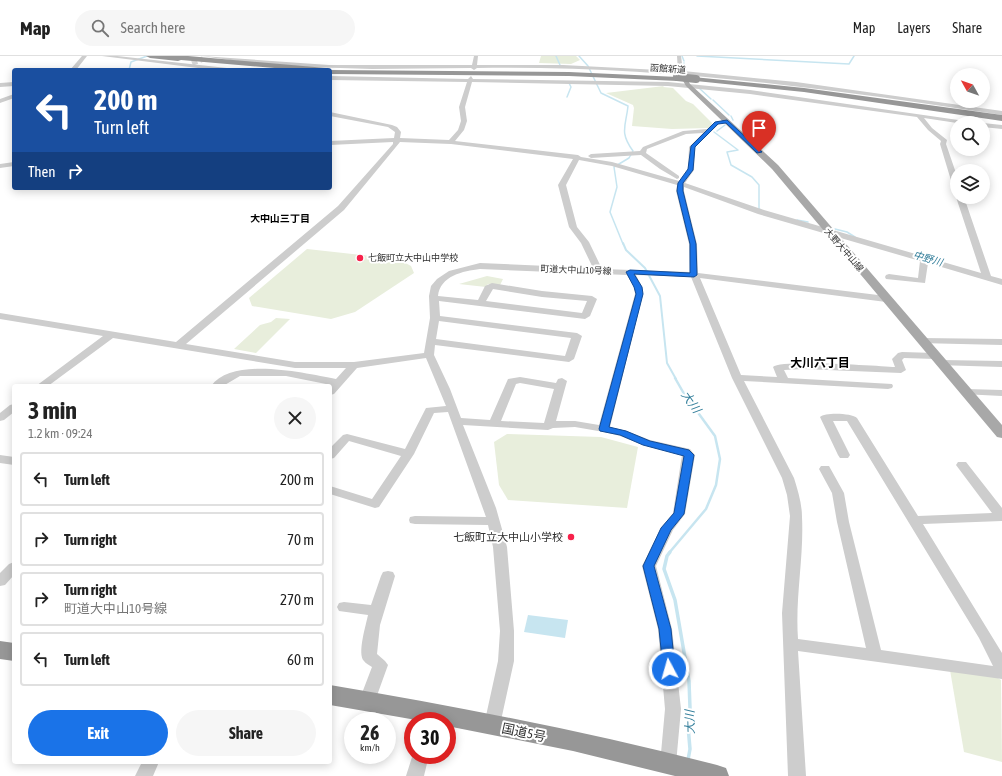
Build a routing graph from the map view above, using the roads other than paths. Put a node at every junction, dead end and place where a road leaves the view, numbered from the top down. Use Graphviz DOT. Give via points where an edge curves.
graph roads {
  1 [pos="85,56"];
  2 [pos="104,56"];
  3 [pos="151,56"];
  4 [pos="168,56"];
  5 [pos="476,56"];
  6 [pos="679,56"];
  7 [pos="204,57"];
  8 [pos="192,63"];
  9 [pos="185,66"];
  10 [pos="474,67"];
  11 [pos="74,68"];
  12 [pos="206,68"];
  13 [pos="266,68"];
  14 [pos="300,68"];
  15 [pos="624,68"];
  16 [pos="332,72"];
  17 [pos="582,74"];
  18 [pos="596,74"];
  19 [pos="713,75"];
  20 [pos="679,76"];
  21 [pos="332,78"];
  22 [pos="471,79"];
  23 [pos="693,82"];
  24 [pos="12,84"];
  25 [pos="668,84"];
  26 [pos="0,85"];
  27 [pos="750,92"];
  28 [pos="12,97"];
  29 [pos="0,101"];
  30 [pos="1002,113"];
  31 [pos="332,114"];
  32 [pos="920,117"];
  33 [pos="1002,120"];
  34 [pos="727,121"];
  35 [pos="950,121"];
  36 [pos="990,126"];
  37 [pos="1002,127"];
  38 [pos="709,131"];
  39 [pos="398,140"];
  40 [pos="451,142"];
  41 [pos="332,143"];
  42 [pos="636,153"];
  43 [pos="580,158"];
  44 [pos="12,164"];
  45 [pos="0,166"];
  46 [pos="950,166"];
  47 [pos="682,182"];
  48 [pos="962,204"];
  49 [pos="829,232"];
  50 [pos="924,260"];
  51 [pos="599,271"];
  52 [pos="633,272"];
  53 [pos="694,275"];
  54 [pos="889,277"];
  55 [pos="987,277"];
  56 [pos="1002,282"];
  57 [pos="434,298"];
  58 [pos="886,299"];
  59 [pos="481,303"];
  60 [pos="1,318"];
  61 [pos="435,318"];
  62 [pos="110,335"];
  63 [pos="430,341"];
  64 [pos="922,341"];
  65 [pos="1002,342"];
  66 [pos="178,346"];
  67 [pos="429,355"];
  68 [pos="252,358"];
  69 [pos="938,360"];
  70 [pos="1002,364"];
  71 [pos="354,365"];
  72 [pos="238,373"];
  73 [pos="737,378"];
  74 [pos="784,380"];
  75 [pos="44,384"];
  76 [pos="219,384"];
  77 [pos="338,384"];
  78 [pos="888,386"];
  79 [pos="332,390"];
  80 [pos="966,392"];
  81 [pos="1002,393"];
  82 [pos="12,409"];
  83 [pos="454,415"];
  84 [pos="0,418"];
  85 [pos="996,421"];
  86 [pos="494,424"];
  87 [pos="549,425"];
  88 [pos="604,429"];
  89 [pos="1002,434"];
  90 [pos="332,453"];
  91 [pos="408,454"];
  92 [pos="844,455"];
  93 [pos="0,459"];
  94 [pos="12,461"];
  95 [pos="962,465"];
  96 [pos="825,469"];
  97 [pos="332,491"];
  98 [pos="1002,517"];
  99 [pos="415,520"];
  100 [pos="914,520"];
  101 [pos="494,521"];
  102 [pos="12,569"];
  103 [pos="388,576"];
  104 [pos="0,581"];
  105 [pos="344,607"];
  106 [pos="376,611"];
  107 [pos="790,644"];
  108 [pos="0,650"];
  109 [pos="12,652"];
  110 [pos="874,656"];
  111 [pos="1002,667"];
  112 [pos="1002,673"];
  113 [pos="332,695"];
  114 [pos="367,701"];
  115 [pos="415,712"];
  116 [pos="456,720"];
  117 [pos="492,725"];
  118 [pos="150,764"];
  119 [pos="418,764"];
  120 [pos="689,769"];
  121 [pos="144,776"];
  122 [pos="415,776"];
  123 [pos="798,776"];
  1 -- 11 [label="street"];
  2 -- 9 [label="street"];
  3 -- 13 [label="highway"];
  4 -- 14 [label="highway"];
  5 -- 10 [label="street"];
  6 -- 20 [label="street"];
  7 -- 10 [label="street" via="325,66"];
  8 -- 9 [label="street"];
  9 -- 12 [label="street"];
  10 -- 17 [label="street"];
  15 -- 18 [label="highway"];
  15 -- 20 [label="street"];
  16 -- 17 [label="highway"];
  16 -- 17 [label="highway" via="394,76"];
  17 -- 18 [label="highway"];
  17 -- 18 [label="highway"];
  17 -- 22 [label="street"];
  18 -- 20 [label="highway, 函館新道"];
  18 -- 25 [label="highway"];
  19 -- 20 [label="street"];
  19 -- 30 [label="street" via="818,86"];
  19 -- 33 [label="highway" via="810,87"];
  20 -- 23 [label="highway, 函館新道, bridge"];
  21 -- 22 [label="street"];
  22 -- 40 [label="street" via="462,107 464,121 461,130"];
  23 -- 25 [label="street"];
  23 -- 27 [label="street"];
  23 -- 33 [label="highway, 函館新道" via="816,93"];
  23 -- 34 [label="main road, 大野大中山線"];
  24 -- 26 [label="street"];
  27 -- 32 [label="street"];
  27 -- 33 [label="highway"];
  28 -- 29 [label="street"];
  31 -- 39 [label="street" via="390,126 398,132"];
  32 -- 35 [label="street"];
  32 -- 46 [label="street" via="944,140"];
  34 -- 38 [label="street" via="717,123"];
  34 -- 49 [label="main road, 大野大中山線" via="775,167"];
  36 -- 37 [label="street"];
  38 -- 42 [label="street" via="685,132"];
  38 -- 47 [label="street" via="692,147 690,170"];
  39 -- 40 [label="street"];
  39 -- 41 [label="street"];
  39 -- 66 [label="street" via="341,208"];
  40 -- 43 [label="street"];
  42 -- 43 [label="street"];
  42 -- 47 [label="street"];
  43 -- 47 [label="street"];
  43 -- 51 [label="street" via="562,186 573,227 585,242"];
  44 -- 45 [label="street"];
  47 -- 49 [label="street" via="761,212"];
  47 -- 53 [label="street" via="680,191 693,244"];
  48 -- 55 [label="street"];
  49 -- 50 [label="street"];
  49 -- 58 [label="main road, 大野大中山線"];
  50 -- 54 [label="street" via="922,281"];
  50 -- 55 [label="street"];
  51 -- 52 [label="street, 町道大中山10号線"];
  51 -- 57 [label="street, 町道大中山10号線" via="474,267 442,280 434,292"];
  52 -- 53 [label="street, 町道大中山10号線"];
  52 -- 88 [label="street" via="639,294"];
  53 -- 58 [label="street, 町道大中山10号線"];
  53 -- 73 [label="street"];
  55 -- 56 [label="street"];
  57 -- 59 [label="street"];
  57 -- 61 [label="street, 町道大中山10号線"];
  58 -- 64 [label="main road, 大野大中山線"];
  59 -- 59 [label="street" via="585,316 592,299 492,286 488,288"];
  60 -- 62 [label="street"];
  61 -- 63 [label="street, 町道大中山10号線"];
  61 -- 63 [label="street" via="577,336 569,359"];
  62 -- 66 [label="street"];
  62 -- 75 [label="street"];
  63 -- 67 [label="street, 町道大中山10号線"];
  64 -- 65 [label="street"];
  64 -- 69 [label="main road, 大野大中山線"];
  66 -- 68 [label="street"];
  67 -- 71 [label="street"];
  67 -- 83 [label="street"];
  68 -- 71 [label="street" via="295,364"];
  68 -- 72 [label="street"];
  69 -- 70 [label="street"];
  69 -- 74 [label="street" via="902,355 897,359 901,370 778,367"];
  69 -- 80 [label="main road, 大野大中山線"];
  71 -- 77 [label="street"];
  72 -- 76 [label="street"];
  72 -- 77 [label="street" via="286,373"];
  73 -- 74 [label="street"];
  73 -- 107 [label="street" via="788,478 793,495 796,516 789,614"];
  74 -- 78 [label="street"];
  77 -- 79 [label="street"];
  80 -- 81 [label="street"];
  80 -- 85 [label="main road, 大野大中山線"];
  82 -- 84 [label="street"];
  83 -- 86 [label="street"];
  83 -- 91 [label="street" via="430,410"];
  83 -- 101 [label="street"];
  85 -- 89 [label="main road, 大野大中山線"];
  86 -- 87 [label="street" via="548,427"];
  86 -- 87 [label="street" via="512,381 520,380 561,383"];
  87 -- 88 [label="street" via="575,424"];
  88 -- 120 [label="street" via="689,455 679,514 667,528 649,566 665,629 673,709"];
  90 -- 91 [label="street" via="347,438"];
  91 -- 97 [label="street" via="375,504"];
  92 -- 100 [label="street" via="826,417 851,418"];
  93 -- 94 [label="street"];
  95 -- 98 [label="street"];
  96 -- 110 [label="street" via="838,492"];
  98 -- 100 [label="street"];
  99 -- 101 [label="street"];
  100 -- 111 [label="street"];
  101 -- 117 [label="street" via="500,547 507,631 506,661"];
  102 -- 104 [label="street"];
  103 -- 106 [label="street"];
  105 -- 106 [label="street"];
  106 -- 114 [label="street" via="369,641 369,657 380,665"];
  107 -- 110 [label="street"];
  107 -- 123 [label="street"];
  108 -- 109 [label="highway"];
  110 -- 112 [label="street"];
  113 -- 114 [label="highway, 国道5号"];
  114 -- 115 [label="highway, 国道5号"];
  116 -- 117 [label="highway, 国道5号"];
  117 -- 120 [label="highway, 国道5号"];
  118 -- 121 [label="street"];
  119 -- 122 [label="street"];
}
